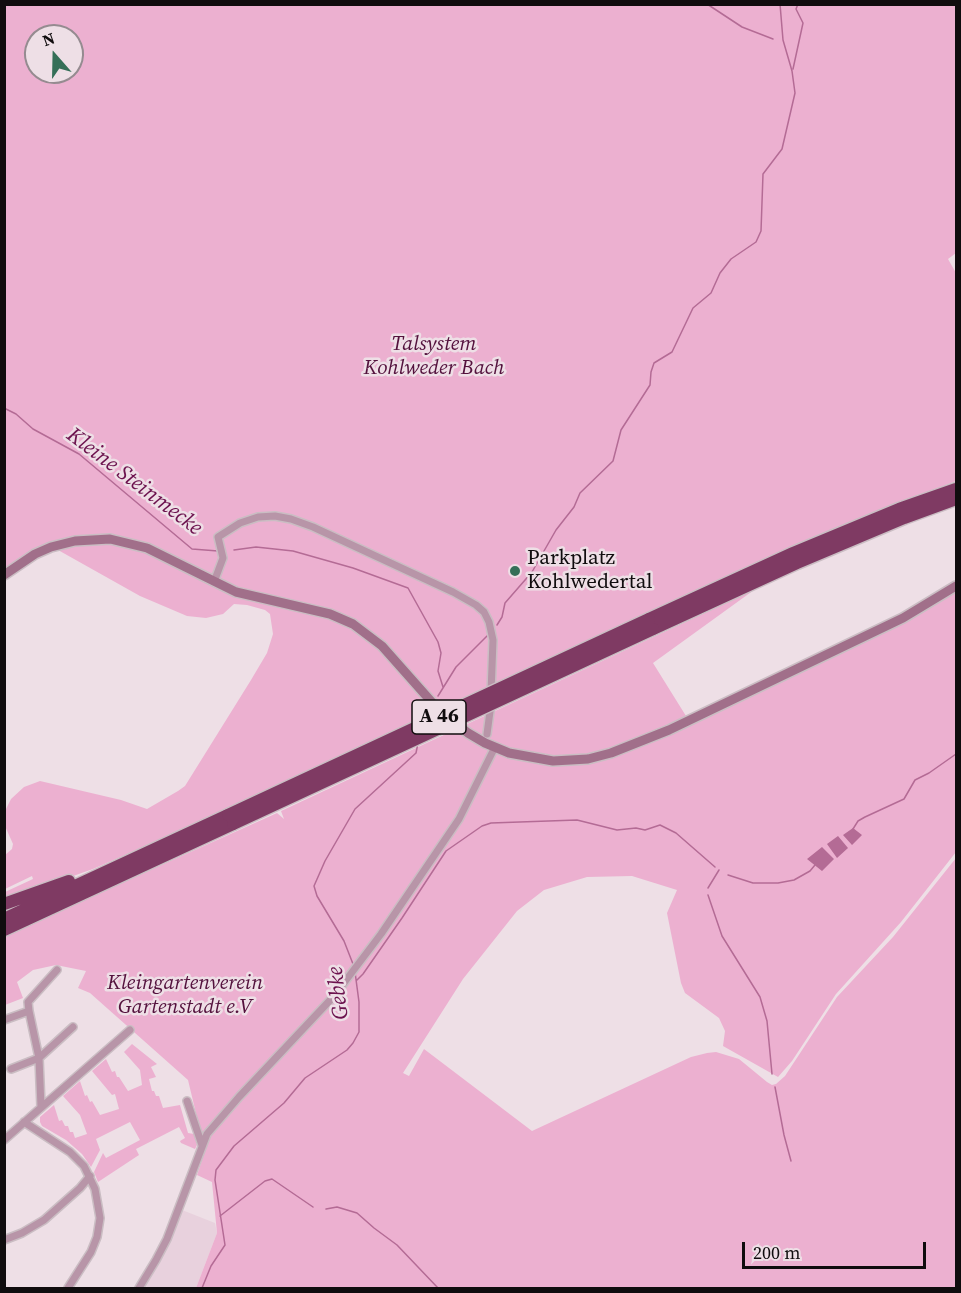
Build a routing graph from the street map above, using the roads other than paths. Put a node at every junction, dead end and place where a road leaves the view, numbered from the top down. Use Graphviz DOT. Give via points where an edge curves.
graph roads {
  1 [pos="957,489"];
  2 [pos="957,499"];
  3 [pos="4,575"];
  4 [pos="214,582"];
  5 [pos="957,586"];
  6 [pos="651,624"];
  7 [pos="487,734"];
  8 [pos="495,747"];
  9 [pos="231,820"];
  10 [pos="111,870"];
  11 [pos="4,904"];
  12 [pos="4,919"];
  13 [pos="4,930"];
  14 [pos="57,970"];
  15 [pos="29,1011"];
  16 [pos="4,1020"];
  17 [pos="73,1027"];
  18 [pos="130,1030"];
  19 [pos="39,1058"];
  20 [pos="11,1069"];
  21 [pos="187,1101"];
  22 [pos="42,1107"];
  23 [pos="24,1122"];
  24 [pos="4,1140"];
  25 [pos="202,1145"];
  26 [pos="90,1176"];
  27 [pos="4,1240"];
  28 [pos="68,1288"];
  29 [pos="139,1288"];
  1 -- 6 [label="highway, A 46" via="793,553"];
  2 -- 6 [label="highway, A 46"];
  3 -- 4 [label="street" via="51,547 100,539 147,548"];
  4 -- 7 [label="street" via="224,558 218,537 251,519 275,516 313,527 466,599 486,615 492,634"];
  4 -- 8 [label="street" via="353,624 375,639 445,715"];
  5 -- 8 [label="street" via="874,632 669,730 611,753 588,759 553,760 521,756"];
  6 -- 9 [label="highway, A 46, bridge"];
  8 -- 25 [label="street" via="459,819 349,977 224,1114"];
  9 -- 10 [label="highway, A 46"];
  9 -- 13 [label="highway, A 46"];
  10 -- 11 [label="highway"];
  10 -- 12 [label="highway, A 46"];
  14 -- 15 [label="street" via="28,1002"];
  15 -- 16 [label="street"];
  15 -- 19 [label="street"];
  17 -- 19 [label="street"];
  18 -- 22 [label="street"];
  19 -- 20 [label="street"];
  19 -- 22 [label="street"];
  21 -- 25 [label="street"];
  22 -- 23 [label="street"];
  23 -- 24 [label="street"];
  23 -- 26 [label="street" via="70,1152"];
  25 -- 29 [label="street" via="167,1239"];
  26 -- 27 [label="street" via="44,1220"];
  26 -- 28 [label="street" via="98,1203 98,1232 91,1252"];
}
